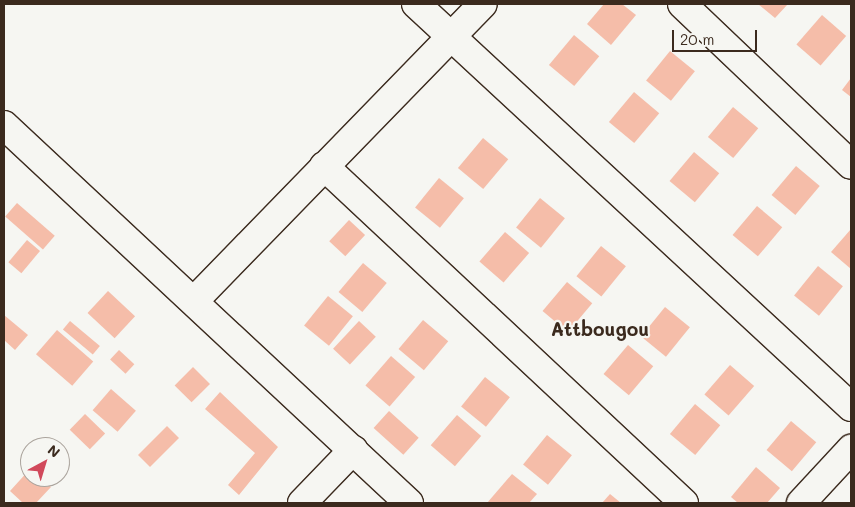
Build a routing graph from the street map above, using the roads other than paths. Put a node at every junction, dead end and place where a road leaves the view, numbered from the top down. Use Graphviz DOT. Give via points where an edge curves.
graph roads {
  1 [pos="416,4"];
  2 [pos="484,4"];
  3 [pos="682,4"];
  4 [pos="451,37"];
  5 [pos="4,125"];
  6 [pos="851,165"];
  7 [pos="324,166"];
  8 [pos="194,301"];
  9 [pos="851,407"];
  10 [pos="851,449"];
  11 [pos="353,450"];
  12 [pos="302,503"];
  13 [pos="409,503"];
  14 [pos="684,503"];
  15 [pos="801,503"];
  1 -- 4 [label="street"];
  2 -- 4 [label="street"];
  3 -- 6 [label="street"];
  4 -- 7 [label="street"];
  4 -- 9 [label="street"];
  5 -- 8 [label="street"];
  7 -- 8 [label="street"];
  7 -- 14 [label="street"];
  8 -- 11 [label="street"];
  10 -- 15 [label="street"];
  11 -- 12 [label="street"];
  11 -- 13 [label="street"];
}
